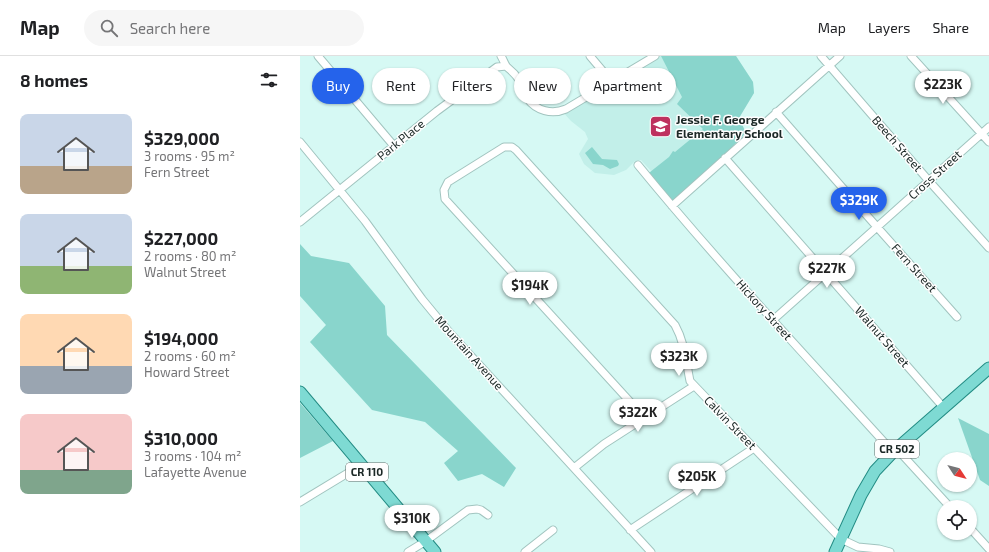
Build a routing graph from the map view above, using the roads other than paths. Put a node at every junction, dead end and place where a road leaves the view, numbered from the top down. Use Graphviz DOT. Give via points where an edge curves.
graph roads {
  1 [pos="318,56"];
  2 [pos="501,56"];
  3 [pos="590,56"];
  4 [pos="655,56"];
  5 [pos="821,56"];
  6 [pos="840,56"];
  7 [pos="911,56"];
  8 [pos="830,65"];
  9 [pos="506,66"];
  10 [pos="600,68"];
  11 [pos="635,68"];
  12 [pos="579,101"];
  13 [pos="776,112"];
  14 [pos="989,127"];
  15 [pos="982,134"];
  16 [pos="300,142"];
  17 [pos="989,142"];
  18 [pos="394,146"];
  19 [pos="725,158"];
  20 [pos="638,165"];
  21 [pos="929,181"];
  22 [pos="340,190"];
  23 [pos="672,206"];
  24 [pos="300,222"];
  25 [pos="877,227"];
  26 [pos="989,248"];
  27 [pos="826,273"];
  28 [pos="958,317"];
  29 [pos="773,320"];
  30 [pos="989,368"];
  31 [pos="694,386"];
  32 [pos="300,392"];
  33 [pos="944,408"];
  34 [pos="644,418"];
  35 [pos="754,448"];
  36 [pos="895,450"];
  37 [pos="361,465"];
  38 [pos="574,468"];
  39 [pos="943,500"];
  40 [pos="300,502"];
  41 [pos="488,515"];
  42 [pos="553,530"];
  43 [pos="630,530"];
  44 [pos="977,536"];
  45 [pos="841,539"];
  46 [pos="426,541"];
  47 [pos="989,549"];
  48 [pos="408,552"];
  49 [pos="435,552"];
  50 [pos="525,552"];
  51 [pos="651,552"];
  52 [pos="835,552"];
  53 [pos="890,552"];
  1 -- 18 [label="street"];
  2 -- 9 [label="street"];
  3 -- 10 [label="street"];
  4 -- 11 [label="street"];
  5 -- 8 [label="street, Beech Street"];
  6 -- 8 [label="street"];
  7 -- 15 [label="street"];
  8 -- 13 [label="street"];
  8 -- 21 [label="street, Beech Street"];
  9 -- 12 [label="street" via="519,80 527,97 542,110 562,111"];
  9 -- 18 [label="street, Park Place" via="497,67"];
  13 -- 19 [label="street"];
  13 -- 25 [label="street, Fern Street"];
  14 -- 15 [label="street, Cross Street"];
  15 -- 17 [label="street"];
  15 -- 21 [label="street, Cross Street"];
  16 -- 22 [label="street, Mountain Avenue"];
  18 -- 22 [label="street, Park Place"];
  19 -- 23 [label="street"];
  19 -- 27 [label="street, Walnut Street"];
  20 -- 23 [label="street, Hickory Street"];
  21 -- 25 [label="street, Cross Street"];
  21 -- 26 [label="street, Beech Street"];
  22 -- 24 [label="street, Park Place"];
  22 -- 38 [label="street, Mountain Avenue" via="440,322"];
  23 -- 29 [label="street, Hickory Street"];
  25 -- 27 [label="street, Cross Street"];
  25 -- 28 [label="street, Fern Street"];
  27 -- 29 [label="street, Cross Street"];
  27 -- 33 [label="street, Walnut Street"];
  29 -- 36 [label="street, Hickory Street"];
  30 -- 33 [label="main road, CR 502"];
  31 -- 34 [label="street"];
  31 -- 34 [label="street, Calvin Street" via="690,381 684,344 675,325 514,148 504,147 448,182 445,186 445,199"];
  31 -- 35 [label="street, Calvin Street"];
  32 -- 37 [label="main road, CR 110"];
  33 -- 36 [label="main road, CR 502"];
  34 -- 38 [label="street" via="604,444"];
  35 -- 43 [label="street"];
  35 -- 45 [label="street, Calvin Street"];
  36 -- 39 [label="street, Hickory Street"];
  36 -- 45 [label="main road, CR 502" via="875,471 867,484"];
  37 -- 40 [label="street"];
  37 -- 46 [label="main road, CR 110"];
  38 -- 43 [label="street, Mountain Avenue"];
  41 -- 46 [label="street" via="477,508 468,510"];
  42 -- 50 [label="street"];
  43 -- 51 [label="street, Mountain Avenue"];
  44 -- 47 [label="street"];
  45 -- 52 [label="main road, CR 502"];
  45 -- 53 [label="street, Calvin Street" via="858,547"];
  46 -- 48 [label="street"];
  46 -- 49 [label="main road, CR 110"];
}
